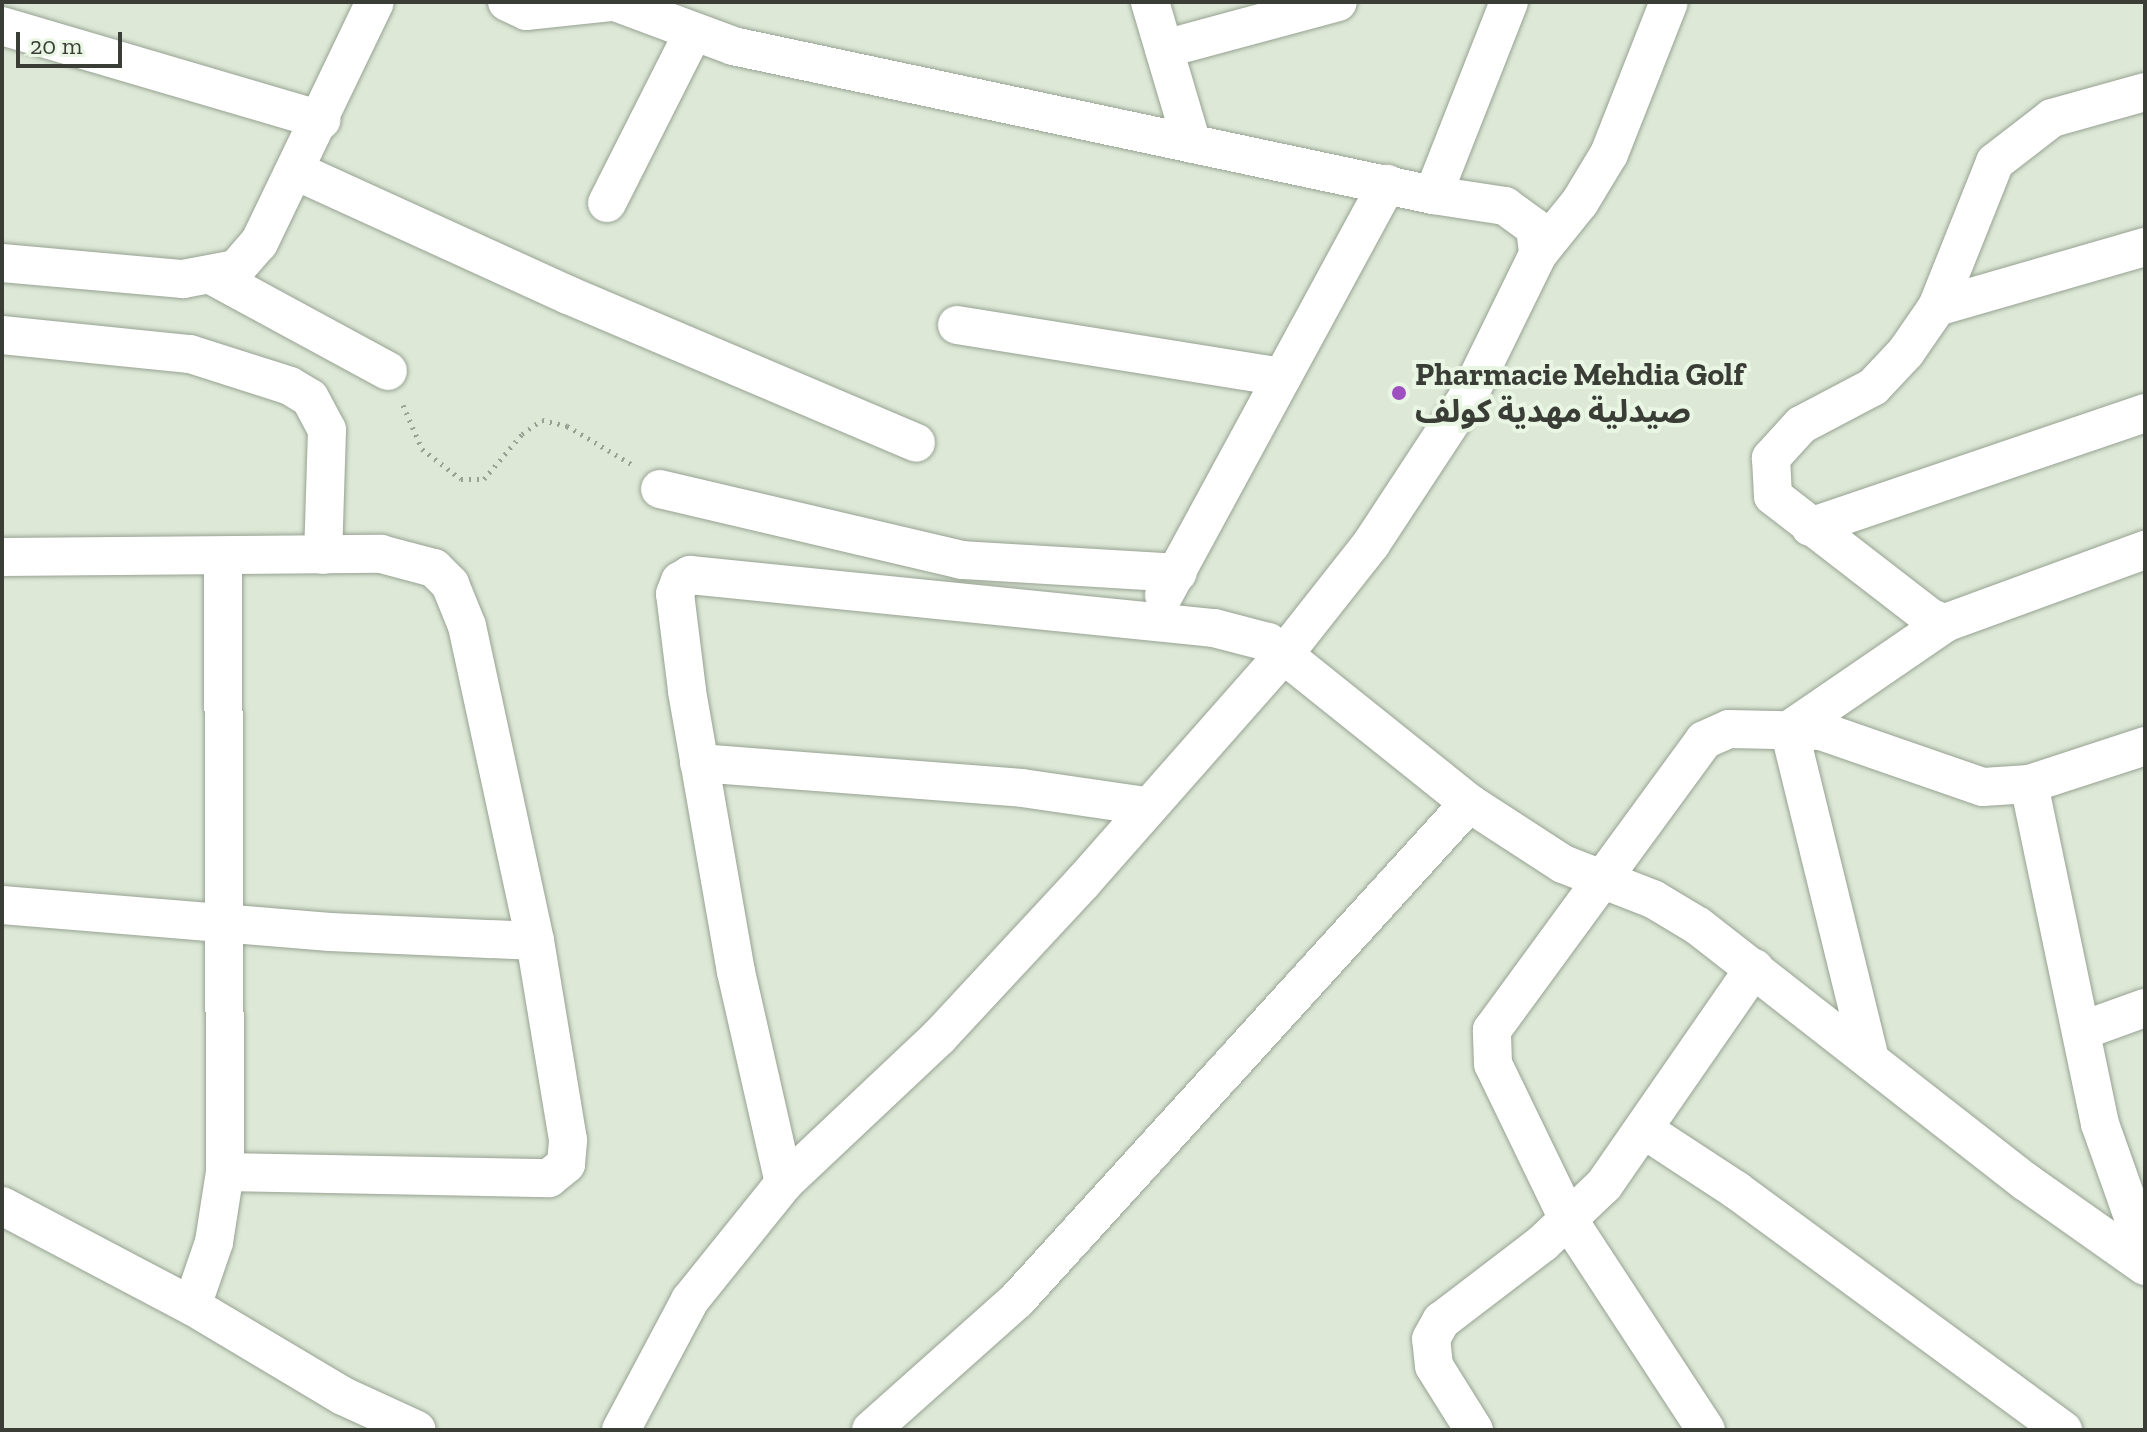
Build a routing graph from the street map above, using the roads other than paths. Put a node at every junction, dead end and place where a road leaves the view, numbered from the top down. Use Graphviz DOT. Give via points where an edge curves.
graph roads {
  1 [pos="375,2"];
  2 [pos="507,2"];
  3 [pos="613,2"];
  4 [pos="1150,2"];
  5 [pos="1338,2"];
  6 [pos="1509,2"];
  7 [pos="1669,2"];
  8 [pos="2,26"];
  9 [pos="693,33"];
  10 [pos="1164,49"];
  11 [pos="2145,92"];
  12 [pos="321,120"];
  13 [pos="1192,144"];
  14 [pos="296,171"];
  15 [pos="1387,184"];
  16 [pos="1433,195"];
  17 [pos="607,203"];
  18 [pos="2145,247"];
  19 [pos="1538,254"];
  20 [pos="2,263"];
  21 [pos="213,276"];
  22 [pos="1937,307"];
  23 [pos="957,325"];
  24 [pos="2,335"];
  25 [pos="388,371"];
  26 [pos="1282,377"];
  27 [pos="2145,413"];
  28 [pos="916,443"];
  29 [pos="660,489"];
  30 [pos="1810,527"];
  31 [pos="2145,550"];
  32 [pos="323,555"];
  33 [pos="223,556"];
  34 [pos="2,557"];
  35 [pos="1178,573"];
  36 [pos="1148,621"];
  37 [pos="1945,623"];
  38 [pos="1285,653"];
  39 [pos="1789,730"];
  40 [pos="2145,746"];
  41 [pos="699,763"];
  42 [pos="2029,784"];
  43 [pos="1469,803"];
  44 [pos="1146,806"];
  45 [pos="1601,877"];
  46 [pos="2,905"];
  47 [pos="221,923"];
  48 [pos="535,941"];
  49 [pos="1754,968"];
  50 [pos="2145,1008"];
  51 [pos="2081,1031"];
  52 [pos="1870,1059"];
  53 [pos="1646,1131"];
  54 [pos="225,1172"];
  55 [pos="784,1183"];
  56 [pos="2,1206"];
  57 [pos="1568,1219"];
  58 [pos="2145,1251"];
  59 [pos="2145,1266"];
  60 [pos="192,1306"];
  61 [pos="417,1430"];
  62 [pos="621,1430"];
  63 [pos="871,1430"];
  64 [pos="1474,1430"];
  65 [pos="1706,1430"];
  66 [pos="2063,1430"];
  1 -- 12 [label="street"];
  2 -- 3 [label="street" via="526,11"];
  3 -- 9 [label="street"];
  4 -- 10 [label="street"];
  5 -- 10 [label="street"];
  6 -- 16 [label="street"];
  7 -- 19 [label="street" via="1609,154 1580,202"];
  8 -- 12 [label="street"];
  9 -- 13 [label="street"];
  9 -- 17 [label="street"];
  10 -- 13 [label="street"];
  11 -- 22 [label="street" via="2052,118 1995,162"];
  12 -- 14 [label="street"];
  13 -- 15 [label="street"];
  14 -- 21 [label="street" via="259,243 236,269"];
  14 -- 28 [label="street" via="568,295"];
  15 -- 16 [label="street"];
  15 -- 26 [label="street"];
  16 -- 19 [label="street" via="1518,211 1535,228"];
  18 -- 22 [label="street"];
  19 -- 38 [label="street" via="1469,395 1371,544"];
  20 -- 21 [label="street" via="183,279"];
  21 -- 25 [label="street"];
  22 -- 30 [label="street" via="1873,387 1801,425 1771,458 1773,496"];
  23 -- 26 [label="street"];
  24 -- 32 [label="street" via="190,354 290,386 310,398 327,430"];
  26 -- 35 [label="street"];
  27 -- 30 [label="street"];
  29 -- 35 [label="street" via="962,560"];
  30 -- 37 [label="street"];
  31 -- 37 [label="street"];
  32 -- 33 [label="street"];
  32 -- 48 [label="street" via="410,558 434,568 450,584 467,626"];
  33 -- 34 [label="street"];
  33 -- 47 [label="street"];
  35 -- 36 [label="street"];
  36 -- 38 [label="street" via="1234,631"];
  36 -- 41 [label="street" via="690,575 680,581 675,594"];
  37 -- 39 [label="street"];
  38 -- 43 [label="street"];
  38 -- 44 [label="street"];
  39 -- 42 [label="street" via="1821,731 1983,787"];
  39 -- 45 [label="street" via="1729,729 1704,740"];
  39 -- 52 [label="street"];
  40 -- 42 [label="street"];
  41 -- 44 [label="street" via="1022,788"];
  41 -- 55 [label="street" via="736,972"];
  42 -- 51 [label="street"];
  43 -- 45 [label="street" via="1563,864"];
  43 -- 63 [label="street" via="1017,1300"];
  44 -- 55 [label="street" via="939,1037"];
  45 -- 49 [label="street" via="1653,899"];
  45 -- 57 [label="street" via="1492,1030 1493,1064"];
  46 -- 47 [label="street"];
  47 -- 48 [label="street"];
  47 -- 54 [label="street"];
  48 -- 54 [label="street" via="568,1140 566,1164 549,1178"];
  49 -- 52 [label="street"];
  49 -- 53 [label="street"];
  50 -- 51 [label="street"];
  51 -- 58 [label="street" via="2100,1124"];
  52 -- 59 [label="street" via="2053,1203"];
  53 -- 57 [label="street" via="1604,1185"];
  53 -- 66 [label="street" via="1736,1190"];
  54 -- 60 [label="street" via="214,1242"];
  55 -- 62 [label="street" via="690,1300"];
  56 -- 60 [label="street"];
  57 -- 64 [label="street" via="1441,1321 1431,1339 1434,1366"];
  57 -- 65 [label="street"];
  60 -- 61 [label="street" via="331,1389"];
}
